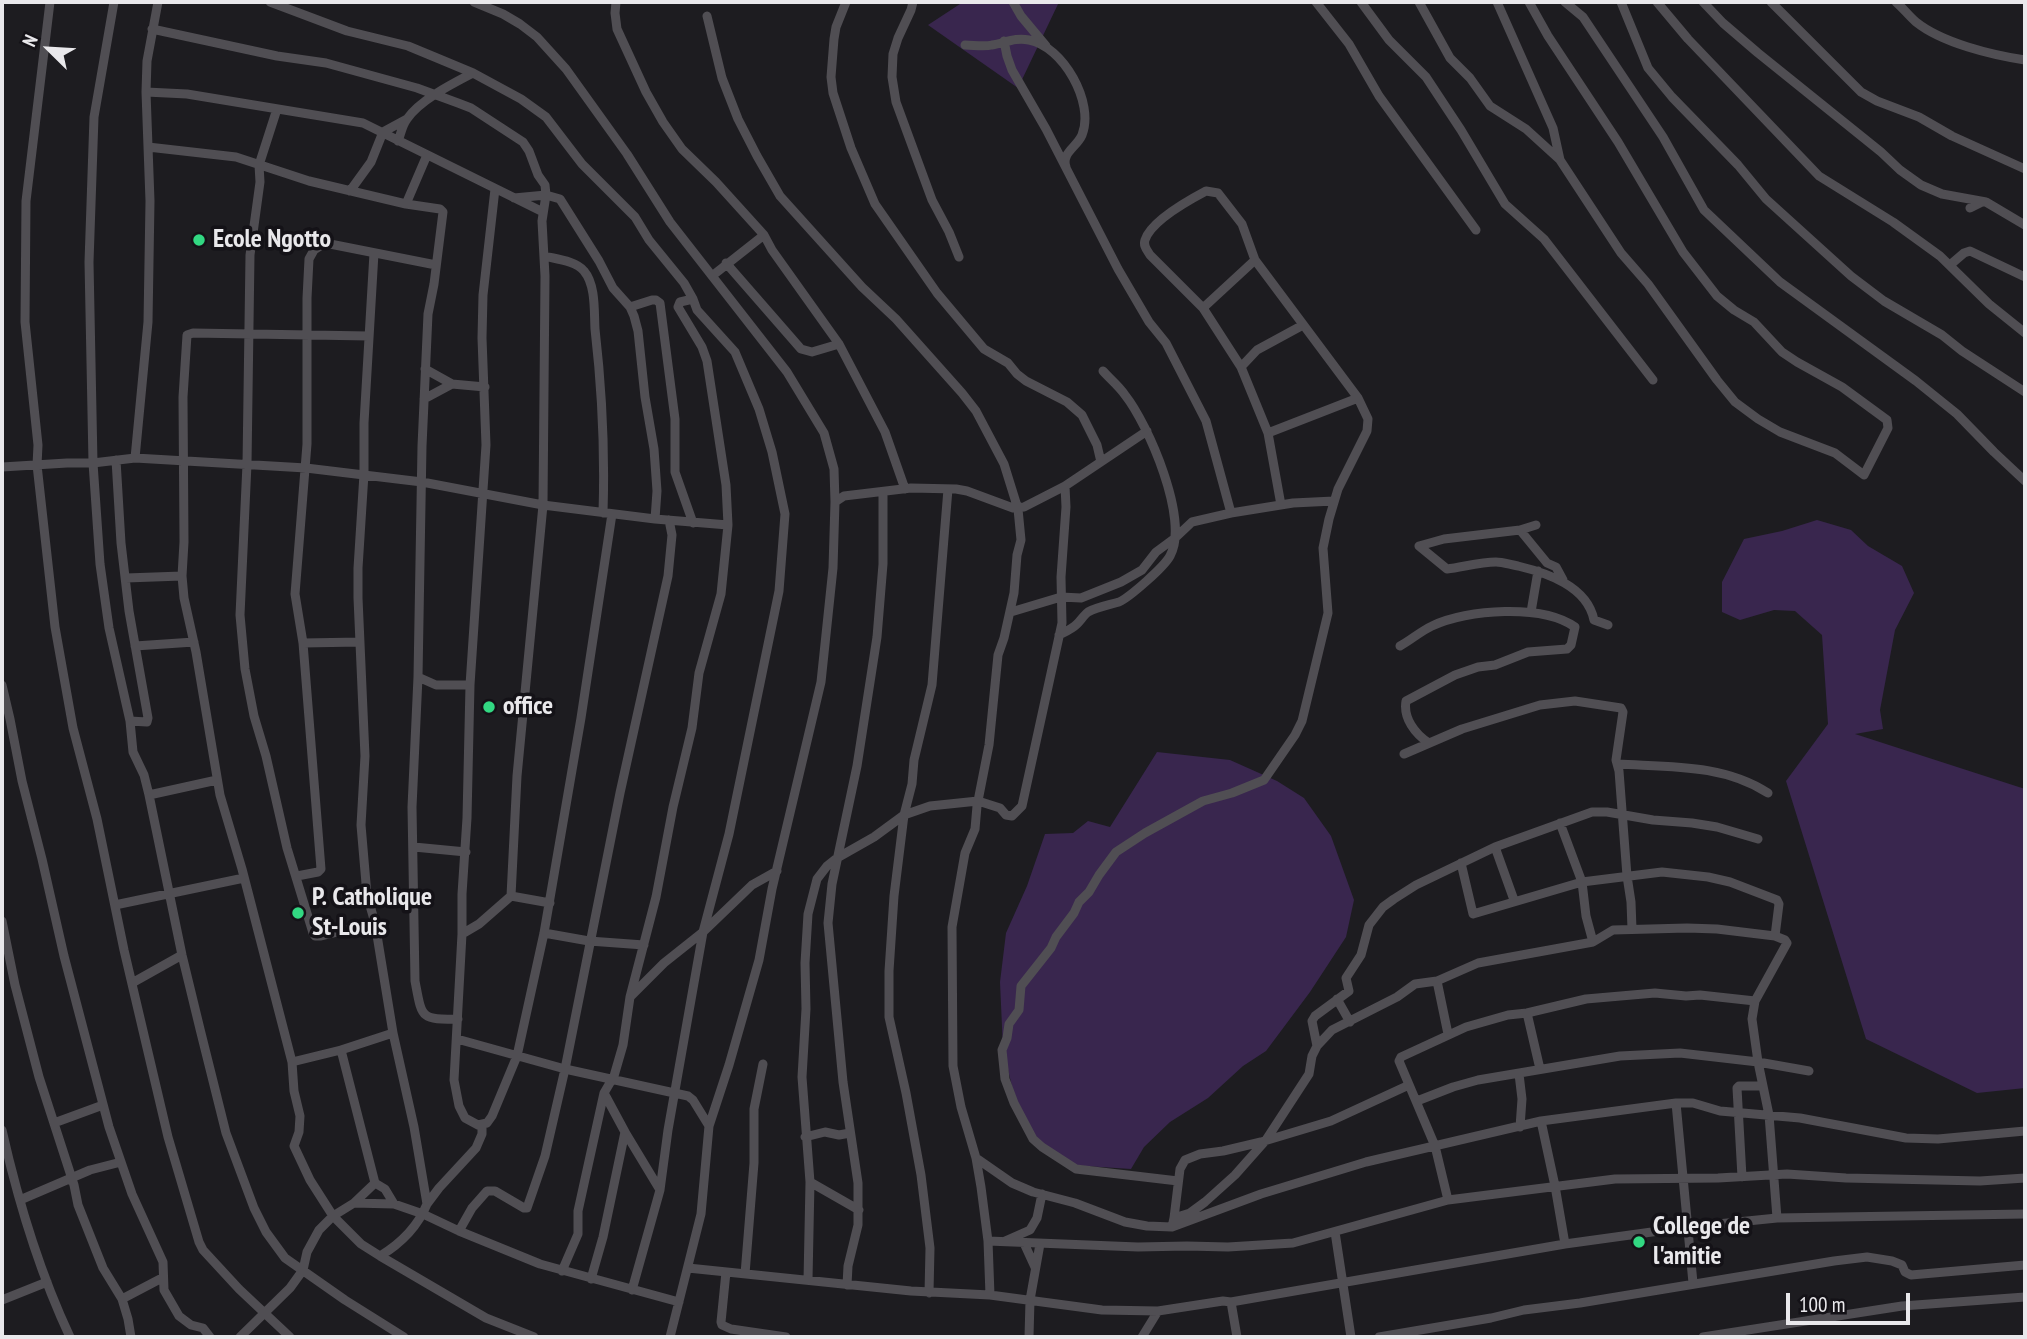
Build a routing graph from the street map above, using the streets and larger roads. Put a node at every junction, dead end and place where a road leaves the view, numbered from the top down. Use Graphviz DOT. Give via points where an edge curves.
graph roads {
  1 [pos="50,2"];
  2 [pos="114,2"];
  3 [pos="158,2"];
  4 [pos="270,2"];
  5 [pos="474,2"];
  6 [pos="616,2"];
  7 [pos="846,2"];
  8 [pos="913,2"];
  9 [pos="1013,2"];
  10 [pos="1316,2"];
  11 [pos="1361,2"];
  12 [pos="1419,2"];
  13 [pos="1497,2"];
  14 [pos="1529,2"];
  15 [pos="1565,2"];
  16 [pos="1621,2"];
  17 [pos="1657,2"];
  18 [pos="1703,2"];
  19 [pos="1771,2"];
  20 [pos="1896,2"];
  21 [pos="708,16"];
  22 [pos="152,29"];
  23 [pos="1004,41"];
  24 [pos="965,45"];
  25 [pos="1047,47"];
  26 [pos="2025,60"];
  27 [pos="473,73"];
  28 [pos="146,92"];
  29 [pos="436,94"];
  30 [pos="277,109"];
  31 [pos="407,119"];
  32 [pos="383,132"];
  33 [pos="398,141"];
  34 [pos="148,146"];
  35 [pos="427,155"];
  36 [pos="1560,160"];
  37 [pos="259,165"];
  38 [pos="2025,169"];
  39 [pos="1071,178"];
  40 [pos="495,188"];
  41 [pos="350,191"];
  42 [pos="546,195"];
  43 [pos="514,198"];
  44 [pos="1986,202"];
  45 [pos="406,204"];
  46 [pos="1970,208"];
  47 [pos="542,212"];
  48 [pos="2025,225"];
  49 [pos="1476,230"];
  50 [pos="764,235"];
  51 [pos="374,253"];
  52 [pos="544,256"];
  53 [pos="959,257"];
  54 [pos="1255,260"];
  55 [pos="726,263"];
  56 [pos="436,265"];
  57 [pos="1950,265"];
  58 [pos="712,276"];
  59 [pos="2025,277"];
  60 [pos="693,299"];
  61 [pos="630,307"];
  62 [pos="1203,308"];
  63 [pos="1303,325"];
  64 [pos="2025,333"];
  65 [pos="249,334"];
  66 [pos="307,336"];
  67 [pos="369,336"];
  68 [pos="839,344"];
  69 [pos="1241,367"];
  70 [pos="425,369"];
  71 [pos="1103,371"];
  72 [pos="1653,380"];
  73 [pos="452,384"];
  74 [pos="485,387"];
  75 [pos="2025,392"];
  76 [pos="1357,398"];
  77 [pos="424,399"];
  78 [pos="1147,431"];
  79 [pos="1268,433"];
  80 [pos="135,458"];
  81 [pos="116,460"];
  82 [pos="184,461"];
  83 [pos="1101,462"];
  84 [pos="93,463"];
  85 [pos="37,464"];
  86 [pos="247,464"];
  87 [pos="2,467"];
  88 [pos="306,468"];
  89 [pos="364,474"];
  90 [pos="2025,481"];
  91 [pos="422,482"];
  92 [pos="1065,486"];
  93 [pos="905,489"];
  94 [pos="948,489"];
  95 [pos="482,492"];
  96 [pos="883,492"];
  97 [pos="1334,501"];
  98 [pos="835,502"];
  99 [pos="543,505"];
  100 [pos="1281,505"];
  101 [pos="1018,509"];
  102 [pos="607,513"];
  103 [pos="1231,513"];
  104 [pos="655,519"];
  105 [pos="668,520"];
  106 [pos="693,523"];
  107 [pos="728,525"];
  108 [pos="1536,525"];
  109 [pos="1520,530"];
  110 [pos="1175,538"];
  111 [pos="1538,571"];
  112 [pos="182,576"];
  113 [pos="126,578"];
  114 [pos="1563,580"];
  115 [pos="1061,597"];
  116 [pos="1011,612"];
  117 [pos="1531,612"];
  118 [pos="1608,625"];
  119 [pos="1059,635"];
  120 [pos="194,642"];
  121 [pos="360,642"];
  122 [pos="303,643"];
  123 [pos="135,646"];
  124 [pos="1400,646"];
  125 [pos="418,677"];
  126 [pos="2,685"];
  127 [pos="470,685"];
  128 [pos="130,721"];
  129 [pos="1429,743"];
  130 [pos="1404,754"];
  131 [pos="1618,764"];
  132 [pos="217,780"];
  133 [pos="1768,793"];
  134 [pos="149,795"];
  135 [pos="978,801"];
  136 [pos="904,815"];
  137 [pos="1623,815"];
  138 [pos="1560,823"];
  139 [pos="1758,839"];
  140 [pos="414,847"];
  141 [pos="1495,847"];
  142 [pos="466,852"];
  143 [pos="837,858"];
  144 [pos="1461,863"];
  145 [pos="777,870"];
  146 [pos="297,876"];
  147 [pos="1627,876"];
  148 [pos="244,878"];
  149 [pos="1582,881"];
  150 [pos="170,893"];
  151 [pos="511,896"];
  152 [pos="1514,900"];
  153 [pos="550,904"];
  154 [pos="115,905"];
  155 [pos="2,921"];
  156 [pos="375,923"];
  157 [pos="1632,929"];
  158 [pos="703,932"];
  159 [pos="544,933"];
  160 [pos="463,934"];
  161 [pos="1775,936"];
  162 [pos="589,941"];
  163 [pos="1593,942"];
  164 [pos="644,945"];
  165 [pos="182,955"];
  166 [pos="1437,981"];
  167 [pos="132,983"];
  168 [pos="630,998"];
  169 [pos="1337,999"];
  170 [pos="1755,1001"];
  171 [pos="1527,1013"];
  172 [pos="458,1019"];
  173 [pos="1350,1022"];
  174 [pos="393,1033"];
  175 [pos="1448,1034"];
  176 [pos="457,1039"];
  177 [pos="1317,1046"];
  178 [pos="341,1050"];
  179 [pos="517,1056"];
  180 [pos="292,1062"];
  181 [pos="1758,1062"];
  182 [pos="763,1064"];
  183 [pos="565,1069"];
  184 [pos="1540,1069"];
  185 [pos="1810,1071"];
  186 [pos="1519,1074"];
  187 [pos="612,1080"];
  188 [pos="1409,1086"];
  189 [pos="1762,1086"];
  190 [pos="675,1092"];
  191 [pos="604,1093"];
  192 [pos="1417,1101"];
  193 [pos="1676,1103"];
  194 [pos="103,1105"];
  195 [pos="1738,1113"];
  196 [pos="1769,1115"];
  197 [pos="1541,1121"];
  198 [pos="54,1123"];
  199 [pos="482,1125"];
  200 [pos="709,1126"];
  201 [pos="1520,1127"];
  202 [pos="2,1130"];
  203 [pos="2025,1131"];
  204 [pos="625,1132"];
  205 [pos="850,1133"];
  206 [pos="806,1137"];
  207 [pos="1266,1140"];
  208 [pos="1436,1146"];
  209 [pos="976,1158"];
  210 [pos="121,1162"];
  211 [pos="1774,1175"];
  212 [pos="1742,1177"];
  213 [pos="1682,1178"];
  214 [pos="2025,1178"];
  215 [pos="72,1179"];
  216 [pos="1178,1181"];
  217 [pos="810,1182"];
  218 [pos="375,1184"];
  219 [pos="1555,1186"];
  220 [pos="660,1190"];
  221 [pos="1042,1194"];
  222 [pos="20,1200"];
  223 [pos="1448,1200"];
  224 [pos="354,1203"];
  225 [pos="394,1204"];
  226 [pos="427,1204"];
  227 [pos="859,1210"];
  228 [pos="423,1214"];
  229 [pos="2025,1214"];
  230 [pos="333,1216"];
  231 [pos="1777,1218"];
  232 [pos="1173,1223"];
  233 [pos="1688,1227"];
  234 [pos="460,1231"];
  235 [pos="1335,1232"];
  236 [pos="988,1241"];
  237 [pos="1004,1241"];
  238 [pos="1024,1243"];
  239 [pos="1040,1244"];
  240 [pos="1565,1244"];
  241 [pos="380,1256"];
  242 [pos="2025,1265"];
  243 [pos="688,1268"];
  244 [pos="1036,1268"];
  245 [pos="303,1270"];
  246 [pos="562,1271"];
  247 [pos="726,1272"];
  248 [pos="745,1274"];
  249 [pos="162,1278"];
  250 [pos="591,1279"];
  251 [pos="808,1280"];
  252 [pos="47,1282"];
  253 [pos="1344,1283"];
  254 [pos="1693,1283"];
  255 [pos="847,1284"];
  256 [pos="632,1290"];
  257 [pos="929,1293"];
  258 [pos="990,1295"];
  259 [pos="2025,1297"];
  260 [pos="2,1300"];
  261 [pos="122,1300"];
  262 [pos="1030,1300"];
  263 [pos="679,1302"];
  264 [pos="1231,1302"];
  265 [pos="1158,1311"];
  266 [pos="264,1314"];
  267 [pos="70,1337"];
  268 [pos="131,1337"];
  269 [pos="210,1337"];
  270 [pos="240,1337"];
  271 [pos="290,1337"];
  272 [pos="404,1337"];
  273 [pos="534,1337"];
  274 [pos="670,1337"];
  275 [pos="786,1337"];
  276 [pos="1029,1337"];
  277 [pos="1142,1337"];
  278 [pos="1237,1337"];
  279 [pos="1351,1337"];
  280 [pos="1379,1337"];
  281 [pos="1703,1337"];
  1 -- 85 [label="street" via="26,201 25,322"];
  2 -- 84 [label="street" via="94,117 92,156"];
  3 -- 22 [label="street"];
  4 -- 27 [label="street"];
  5 -- 58 [label="street" via="520,24 566,69"];
  6 -- 50 [label="street" via="622,41 673,137"];
  7 -- 83 [label="street" via="834,39 833,93 875,204 937,293 984,349 1082,415"];
  8 -- 53 [label="street" via="893,54 896,102 932,200"];
  9 -- 25 [label="street"];
  10 -- 49 [label="street"];
  11 -- 72 [label="street" via="1389,40 1426,77 1505,204 1545,239"];
  12 -- 36 [label="street" via="1450,58 1490,106 1526,129"];
  13 -- 36 [label="street" via="1553,128"];
  14 -- 36 [label="street" via="1683,252 1717,296 1754,322 1782,352 1842,387 1886,420 1888,428 1864,475 1835,453 1780,432 1735,402 1621,253"];
  15 -- 90 [label="street" via="1583,17 1663,137 1704,209 1780,282 1957,414"];
  16 -- 75 [label="street" via="1648,68 1766,199 1884,301"];
  17 -- 57 [label="street" via="1819,176 1893,222"];
  18 -- 44 [label="street" via="1758,53 1921,185"];
  19 -- 38 [label="street" via="1867,96"];
  20 -- 26 [label="street" via="1915,21 1942,36 1984,53"];
  21 -- 101 [label="street" via="722,78 738,119 780,196 969,402 1004,464"];
  22 -- 28 [label="street"];
  22 -- 29 [label="street" via="277,57 326,62"];
  23 -- 24 [label="street" via="991,46"];
  23 -- 25 [label="street" via="1033,40"];
  23 -- 39 [label="street" via="1012,70"];
  25 -- 39 [label="street" via="1079,88 1084,110 1082,134 1064,161"];
  27 -- 29 [label="street"];
  27 -- 60 [label="street" via="546,117 582,164 635,217"];
  28 -- 30 [label="street"];
  28 -- 34 [label="street"];
  29 -- 31 [label="street"];
  29 -- 42 [label="street" via="471,108 523,142"];
  30 -- 32 [label="street" via="349,119"];
  30 -- 37 [label="street"];
  31 -- 32 [label="street"];
  31 -- 33 [label="street"];
  32 -- 33 [label="street"];
  32 -- 41 [label="street" via="371,162"];
  33 -- 35 [label="street"];
  34 -- 37 [label="street" via="236,156"];
  34 -- 80 [label="street" via="148,322"];
  35 -- 40 [label="street"];
  35 -- 45 [label="street"];
  37 -- 41 [label="street"];
  37 -- 65 [label="street" via="250,255"];
  39 -- 103 [label="street" via="1206,421"];
  40 -- 43 [label="street"];
  40 -- 74 [label="street" via="483,295"];
  41 -- 45 [label="street"];
  42 -- 43 [label="street"];
  42 -- 47 [label="street"];
  42 -- 61 [label="street" via="561,200 613,288"];
  43 -- 47 [label="street"];
  44 -- 46 [label="street"];
  44 -- 48 [label="street"];
  45 -- 56 [label="street" via="443,212"];
  47 -- 52 [label="street"];
  50 -- 55 [label="street"];
  50 -- 68 [label="street"];
  51 -- 56 [label="street"];
  51 -- 66 [label="street" via="325,243 314,250 309,259"];
  51 -- 67 [label="street"];
  52 -- 99 [label="street"];
  52 -- 102 [label="street" via="577,266 590,284"];
  54 -- 62 [label="street"];
  54 -- 62 [label="street" via="1242,224 1218,193 1206,191 1171,212 1145,239 1145,247"];
  54 -- 63 [label="street"];
  55 -- 58 [label="street"];
  55 -- 68 [label="street" via="801,349 812,352"];
  56 -- 70 [label="street"];
  57 -- 59 [label="street" via="1970,251"];
  57 -- 64 [label="street"];
  58 -- 98 [label="street" via="788,372 824,433 834,469"];
  60 -- 107 [label="street" via="678,307 707,361"];
  60 -- 158 [label="street" via="738,358 772,452 785,514 779,591 729,834"];
  61 -- 104 [label="street" via="638,331 654,449"];
  61 -- 106 [label="street" via="652,300 660,303 675,419 675,472"];
  62 -- 69 [label="street"];
  63 -- 69 [label="street" via="1257,349"];
  63 -- 76 [label="street"];
  65 -- 66 [label="street"];
  65 -- 82 [label="street" via="187,335"];
  65 -- 86 [label="street"];
  66 -- 67 [label="street"];
  66 -- 88 [label="street"];
  67 -- 89 [label="street"];
  68 -- 93 [label="street" via="881,423"];
  69 -- 79 [label="street"];
  70 -- 73 [label="street"];
  70 -- 77 [label="street"];
  71 -- 78 [label="street" via="1125,394"];
  73 -- 74 [label="street"];
  73 -- 77 [label="street"];
  74 -- 95 [label="street"];
  76 -- 79 [label="street"];
  76 -- 97 [label="street" via="1368,419 1367,430"];
  77 -- 91 [label="street"];
  78 -- 83 [label="street"];
  78 -- 110 [label="street" via="1167,483"];
  79 -- 100 [label="street"];
  80 -- 81 [label="street"];
  80 -- 82 [label="street"];
  81 -- 84 [label="street"];
  81 -- 113 [label="street"];
  82 -- 86 [label="street"];
  82 -- 112 [label="street"];
  83 -- 92 [label="street"];
  84 -- 85 [label="street"];
  84 -- 128 [label="street" via="101,581"];
  85 -- 87 [label="street"];
  85 -- 154 [label="street" via="65,689"];
  86 -- 88 [label="street"];
  86 -- 146 [label="street" via="240,588 245,669"];
  88 -- 89 [label="street"];
  88 -- 122 [label="street" via="295,594"];
  89 -- 91 [label="street"];
  89 -- 121 [label="street" via="358,568"];
  91 -- 95 [label="street"];
  91 -- 125 [label="street"];
  92 -- 101 [label="street"];
  92 -- 115 [label="street"];
  93 -- 94 [label="street"];
  93 -- 96 [label="street"];
  94 -- 101 [label="street"];
  94 -- 136 [label="street" via="932,685"];
  95 -- 99 [label="street"];
  95 -- 127 [label="street"];
  96 -- 98 [label="street" via="844,496"];
  96 -- 143 [label="street" via="877,637"];
  97 -- 100 [label="street"];
  97 -- 216 [label="street" via="1323,548 1328,613 1295,735 1264,780 1203,801 1116,852 1021,986 1019,1010 1009,1024 1002,1050 1004,1079 1033,1139 1042,1147 1076,1169"];
  98 -- 145 [label="street" via="823,666"];
  99 -- 102 [label="street"];
  99 -- 151 [label="street" via="517,776"];
  100 -- 103 [label="street"];
  101 -- 116 [label="street" via="1021,540"];
  102 -- 104 [label="street"];
  102 -- 153 [label="street"];
  103 -- 110 [label="street" via="1192,522"];
  104 -- 105 [label="street"];
  105 -- 106 [label="street"];
  105 -- 162 [label="street" via="668,576"];
  106 -- 107 [label="street"];
  107 -- 164 [label="street" via="721,594 699,673 692,728"];
  108 -- 109 [label="street"];
  109 -- 111 [label="street" via="1419,546 1447,569 1498,562"];
  109 -- 114 [label="street"];
  110 -- 115 [label="street" via="1138,573 1081,598"];
  110 -- 119 [label="street" via="1170,556 1137,590 1090,611"];
  111 -- 114 [label="street"];
  111 -- 117 [label="street"];
  112 -- 113 [label="street"];
  112 -- 120 [label="street"];
  113 -- 123 [label="street"];
  114 -- 118 [label="street" via="1594,620"];
  115 -- 116 [label="street"];
  115 -- 119 [label="street"];
  116 -- 135 [label="street" via="998,655"];
  117 -- 124 [label="street" via="1491,612 1444,622"];
  117 -- 129 [label="street" via="1575,627 1570,647 1528,652 1478,667 1406,701 1413,729"];
  119 -- 135 [label="street" via="1022,806 1009,816"];
  120 -- 123 [label="street"];
  120 -- 132 [label="street"];
  121 -- 122 [label="street"];
  121 -- 156 [label="street" via="365,756 362,825 367,895"];
  122 -- 146 [label="street" via="321,869"];
  123 -- 128 [label="street" via="148,720"];
  125 -- 127 [label="street" via="436,685"];
  125 -- 140 [label="street"];
  126 -- 194 [label="street"];
  127 -- 142 [label="street"];
  128 -- 134 [label="street" via="133,752"];
  129 -- 130 [label="street"];
  129 -- 131 [label="street" via="1540,705 1587,702 1622,710"];
  131 -- 133 [label="street" via="1705,770 1737,777"];
  131 -- 137 [label="street"];
  132 -- 134 [label="street"];
  132 -- 148 [label="street"];
  134 -- 150 [label="street"];
  135 -- 136 [label="street" via="930,806"];
  135 -- 209 [label="street" via="952,927 953,1066"];
  136 -- 143 [label="street"];
  136 -- 257 [label="street" via="891,924 888,1012 921,1175 930,1248"];
  137 -- 138 [label="street" via="1592,813"];
  137 -- 139 [label="street" via="1704,825"];
  137 -- 147 [label="street"];
  138 -- 141 [label="street"];
  138 -- 149 [label="street"];
  140 -- 142 [label="street"];
  140 -- 172 [label="street" via="417,993 429,1018"];
  141 -- 144 [label="street"];
  141 -- 152 [label="street"];
  142 -- 160 [label="street"];
  143 -- 205 [label="street" via="828,927"];
  143 -- 206 [label="street" via="817,878 808,914 802,1077"];
  144 -- 152 [label="street" via="1473,914"];
  144 -- 169 [label="street" via="1383,907 1369,925 1360,955 1346,978 1349,991"];
  145 -- 158 [label="street" via="752,885"];
  145 -- 200 [label="street" via="759,960"];
  146 -- 156 [label="street" via="315,936"];
  147 -- 149 [label="street"];
  147 -- 157 [label="street"];
  147 -- 161 [label="street" via="1681,873 1748,888 1779,901"];
  148 -- 150 [label="street"];
  148 -- 180 [label="street"];
  149 -- 152 [label="street"];
  149 -- 163 [label="street"];
  150 -- 154 [label="street"];
  150 -- 165 [label="street"];
  151 -- 153 [label="street"];
  151 -- 160 [label="street"];
  153 -- 159 [label="street"];
  154 -- 167 [label="street"];
  155 -- 198 [label="street"];
  156 -- 174 [label="street"];
  157 -- 161 [label="street" via="1717,929"];
  157 -- 163 [label="street" via="1613,930"];
  158 -- 168 [label="street" via="664,962"];
  158 -- 190 [label="street"];
  159 -- 162 [label="street"];
  159 -- 179 [label="street"];
  160 -- 172 [label="street"];
  161 -- 170 [label="street" via="1787,943"];
  162 -- 164 [label="street"];
  162 -- 183 [label="street"];
  163 -- 166 [label="street" via="1478,963"];
  164 -- 168 [label="street"];
  165 -- 167 [label="street"];
  165 -- 245 [label="street" via="242,1180 280,1253"];
  166 -- 173 [label="street" via="1415,984"];
  166 -- 175 [label="street"];
  167 -- 266 [label="street" via="199,1242"];
  168 -- 187 [label="street"];
  169 -- 173 [label="street"];
  169 -- 177 [label="street" via="1312,1021"];
  170 -- 171 [label="street" via="1640,993 1586,999"];
  170 -- 181 [label="street" via="1752,1019"];
  171 -- 175 [label="street"];
  171 -- 184 [label="street"];
  172 -- 176 [label="street"];
  173 -- 177 [label="street" via="1332,1030"];
  174 -- 178 [label="street"];
  174 -- 226 [label="street"];
  175 -- 188 [label="street" via="1399,1059"];
  176 -- 179 [label="street"];
  176 -- 199 [label="street" via="454,1080 458,1106 470,1122"];
  177 -- 207 [label="street" via="1307,1078"];
  178 -- 180 [label="street"];
  178 -- 218 [label="street"];
  179 -- 183 [label="street"];
  179 -- 199 [label="street" via="492,1116"];
  180 -- 230 [label="street" via="300,1116 294,1146"];
  181 -- 184 [label="street" via="1651,1053"];
  181 -- 185 [label="street"];
  181 -- 189 [label="street"];
  182 -- 248 [label="street" via="754,1109"];
  183 -- 187 [label="street"];
  183 -- 234 [label="street" via="527,1208 495,1191 487,1192"];
  184 -- 186 [label="street"];
  186 -- 192 [label="street" via="1478,1080"];
  186 -- 201 [label="street"];
  187 -- 190 [label="street"];
  187 -- 191 [label="street"];
  188 -- 192 [label="street"];
  188 -- 207 [label="street" via="1331,1121"];
  189 -- 195 [label="street" via="1737,1088"];
  189 -- 196 [label="street"];
  190 -- 200 [label="street" via="693,1100"];
  190 -- 220 [label="street"];
  191 -- 204 [label="street"];
  191 -- 246 [label="street" via="578,1211 578,1234"];
  192 -- 208 [label="street"];
  193 -- 195 [label="street"];
  193 -- 197 [label="street"];
  193 -- 213 [label="street"];
  194 -- 198 [label="street"];
  194 -- 210 [label="street"];
  195 -- 196 [label="street"];
  195 -- 212 [label="street"];
  196 -- 203 [label="street" via="1906,1138"];
  196 -- 211 [label="street"];
  197 -- 201 [label="street"];
  197 -- 219 [label="street"];
  198 -- 215 [label="street"];
  199 -- 226 [label="street" via="476,1148"];
  200 -- 243 [label="street" via="701,1214"];
  201 -- 208 [label="street"];
  202 -- 222 [label="street"];
  204 -- 220 [label="street"];
  204 -- 250 [label="street"];
  205 -- 206 [label="street"];
  205 -- 227 [label="street"];
  206 -- 217 [label="street"];
  207 -- 216 [label="street" via="1188,1158 1182,1162"];
  207 -- 232 [label="street" via="1205,1202"];
  208 -- 223 [label="street"];
  208 -- 232 [label="street" via="1366,1161"];
  209 -- 221 [label="street" via="1012,1183"];
  209 -- 236 [label="street"];
  210 -- 215 [label="street"];
  210 -- 249 [label="street" via="163,1262"];
  211 -- 212 [label="street"];
  211 -- 214 [label="street" via="1980,1181"];
  211 -- 231 [label="street"];
  212 -- 213 [label="street"];
  213 -- 219 [label="street"];
  213 -- 233 [label="street"];
  215 -- 222 [label="street"];
  215 -- 261 [label="street" via="93,1246"];
  216 -- 232 [label="street"];
  217 -- 227 [label="street"];
  217 -- 251 [label="street"];
  218 -- 224 [label="street"];
  218 -- 225 [label="street" via="385,1189"];
  219 -- 223 [label="street"];
  219 -- 240 [label="street"];
  220 -- 256 [label="street"];
  221 -- 232 [label="street" via="1125,1222 1147,1226"];
  221 -- 237 [label="street" via="1030,1230"];
  222 -- 252 [label="street"];
  223 -- 235 [label="street"];
  224 -- 225 [label="street"];
  224 -- 230 [label="street"];
  225 -- 228 [label="street"];
  226 -- 228 [label="street"];
  227 -- 255 [label="street"];
  228 -- 234 [label="street"];
  228 -- 241 [label="street" via="398,1245"];
  229 -- 231 [label="street"];
  230 -- 241 [label="street"];
  230 -- 245 [label="street" via="313,1238"];
  231 -- 233 [label="street"];
  233 -- 240 [label="street"];
  233 -- 254 [label="street"];
  234 -- 246 [label="street"];
  235 -- 239 [label="street" via="1293,1243 1228,1247"];
  235 -- 253 [label="street"];
  236 -- 237 [label="street"];
  236 -- 258 [label="street"];
  237 -- 238 [label="street"];
  238 -- 239 [label="street"];
  238 -- 244 [label="street"];
  239 -- 244 [label="street"];
  240 -- 253 [label="street"];
  241 -- 273 [label="street" via="486,1318"];
  242 -- 254 [label="street" via="1911,1275 1898,1263 1864,1257"];
  243 -- 247 [label="street"];
  243 -- 263 [label="street"];
  244 -- 262 [label="street"];
  245 -- 266 [label="street"];
  245 -- 272 [label="street"];
  246 -- 250 [label="street"];
  247 -- 248 [label="street"];
  247 -- 275 [label="street" via="722,1325"];
  248 -- 251 [label="street"];
  249 -- 261 [label="street"];
  249 -- 269 [label="street" via="175,1311"];
  250 -- 256 [label="street"];
  251 -- 255 [label="street"];
  252 -- 260 [label="street"];
  252 -- 267 [label="street"];
  253 -- 264 [label="street"];
  253 -- 279 [label="street"];
  254 -- 280 [label="street"];
  255 -- 257 [label="street"];
  256 -- 263 [label="street"];
  257 -- 258 [label="street"];
  258 -- 262 [label="street"];
  259 -- 281 [label="street" via="1902,1306"];
  261 -- 268 [label="street"];
  262 -- 265 [label="street" via="1102,1310"];
  262 -- 276 [label="street"];
  263 -- 274 [label="street"];
  264 -- 265 [label="street"];
  264 -- 278 [label="street"];
  265 -- 277 [label="street"];
  266 -- 270 [label="street"];
  266 -- 271 [label="street"];
}
